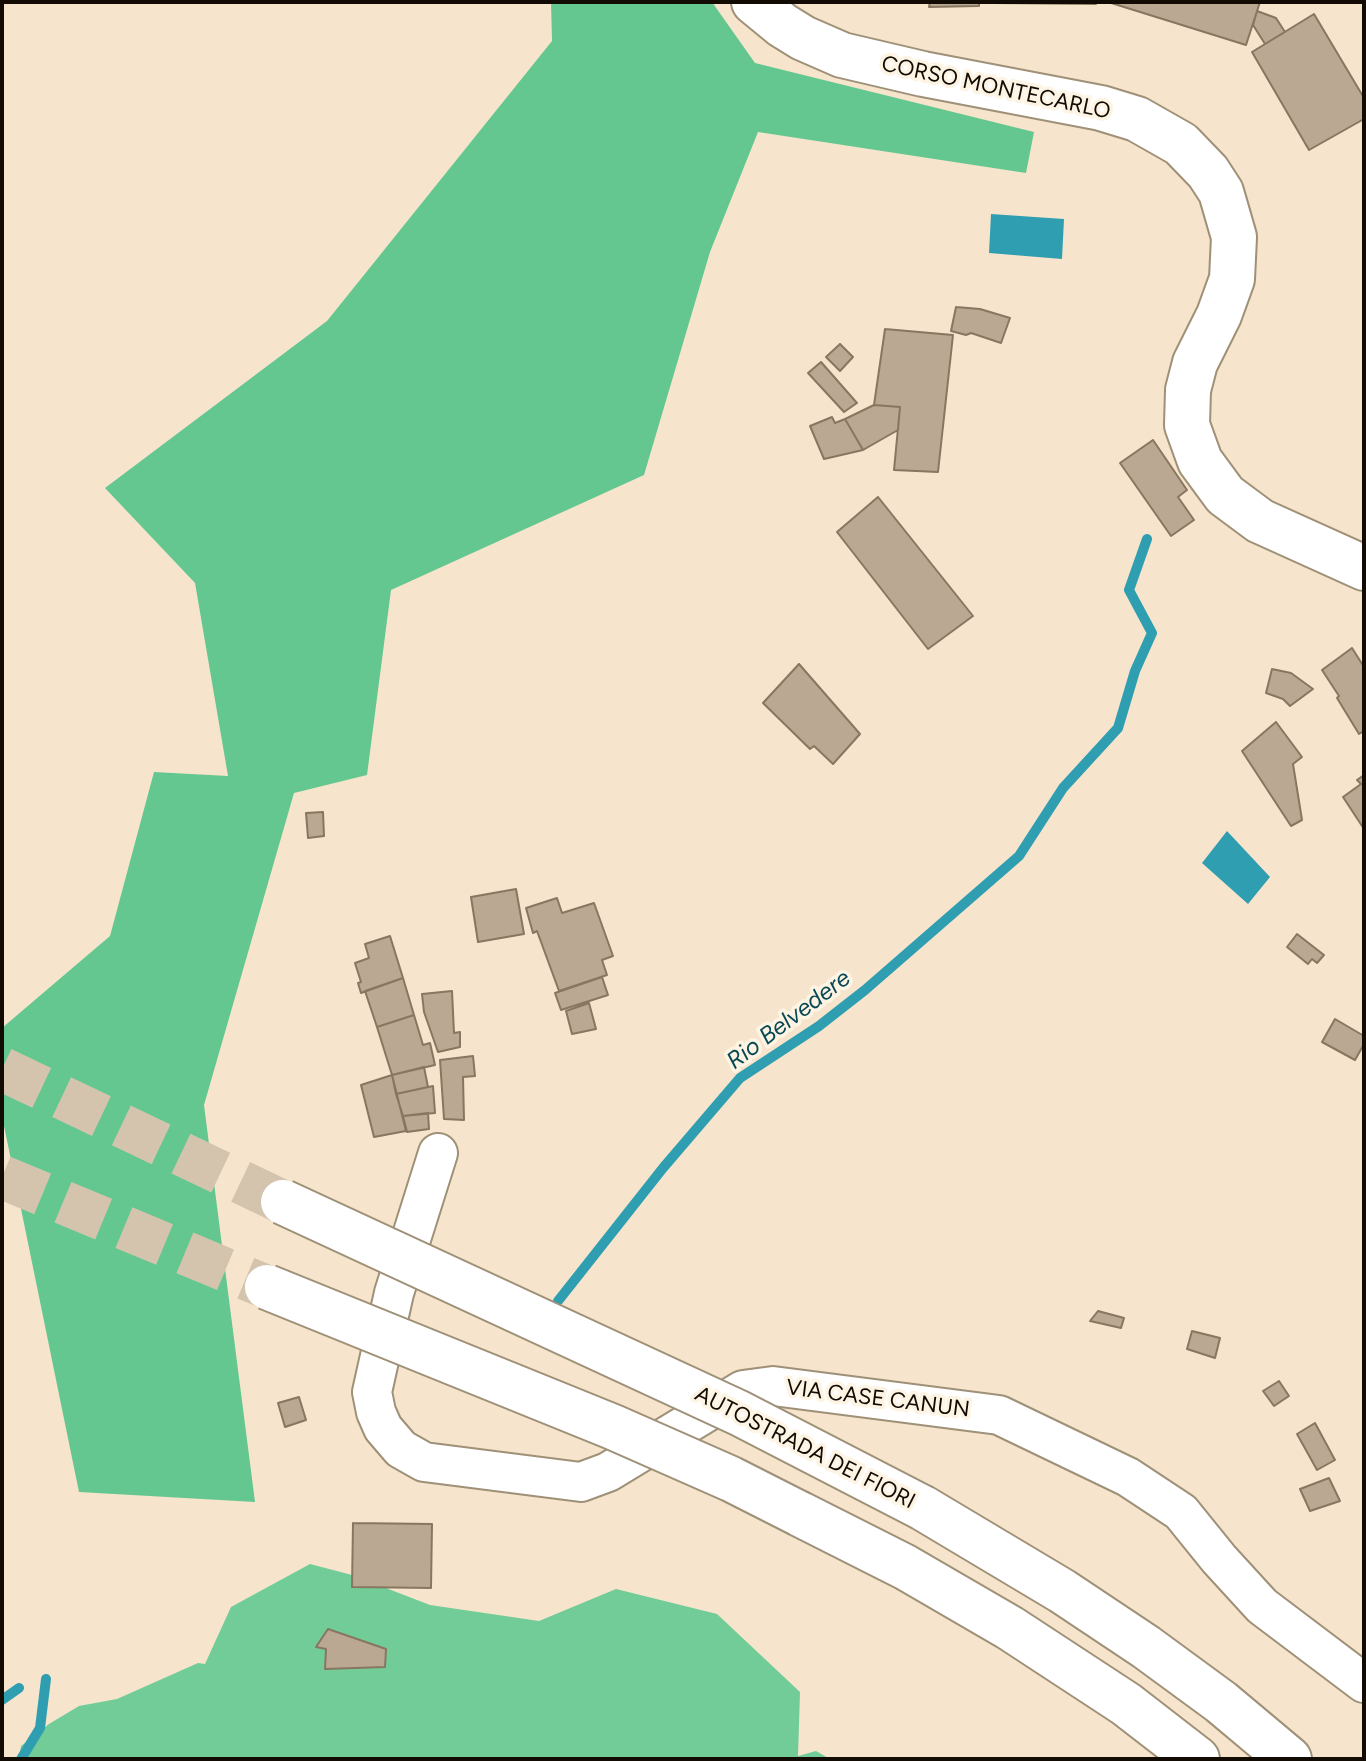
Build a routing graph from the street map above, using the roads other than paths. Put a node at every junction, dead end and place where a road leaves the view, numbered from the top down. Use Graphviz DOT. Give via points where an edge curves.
graph roads {
  1 [pos="754,2"];
  2 [pos="1364,568"];
  3 [pos="438,1153"];
  4 [pos="283,1202"];
  5 [pos="267,1287"];
  6 [pos="1364,1683"];
  7 [pos="1197,1759"];
  8 [pos="1289,1759"];
  1 -- 2 [label="main road, CORSO MONTECARLO" via="803,38 842,55 1109,110 1137,119 1188,150 1221,192 1235,250 1228,295 1190,377 1186,414 1194,448 1214,482 1239,507"];
  3 -- 6 [label="street, VIA CASE CANUN" via="394,1293 372,1392 383,1428 401,1449 424,1462 581,1482 608,1472 743,1390 773,1386 999,1415 1128,1477 1181,1512 1262,1606"];
  4 -- 8 [label="main road, AUTOSTRADA DEI FIORI, bridge" via="739,1413 923,1508 1146,1647"];
  5 -- 7 [label="main road, bridge" via="613,1427 731,1479 905,1567 1126,1704"];
}
